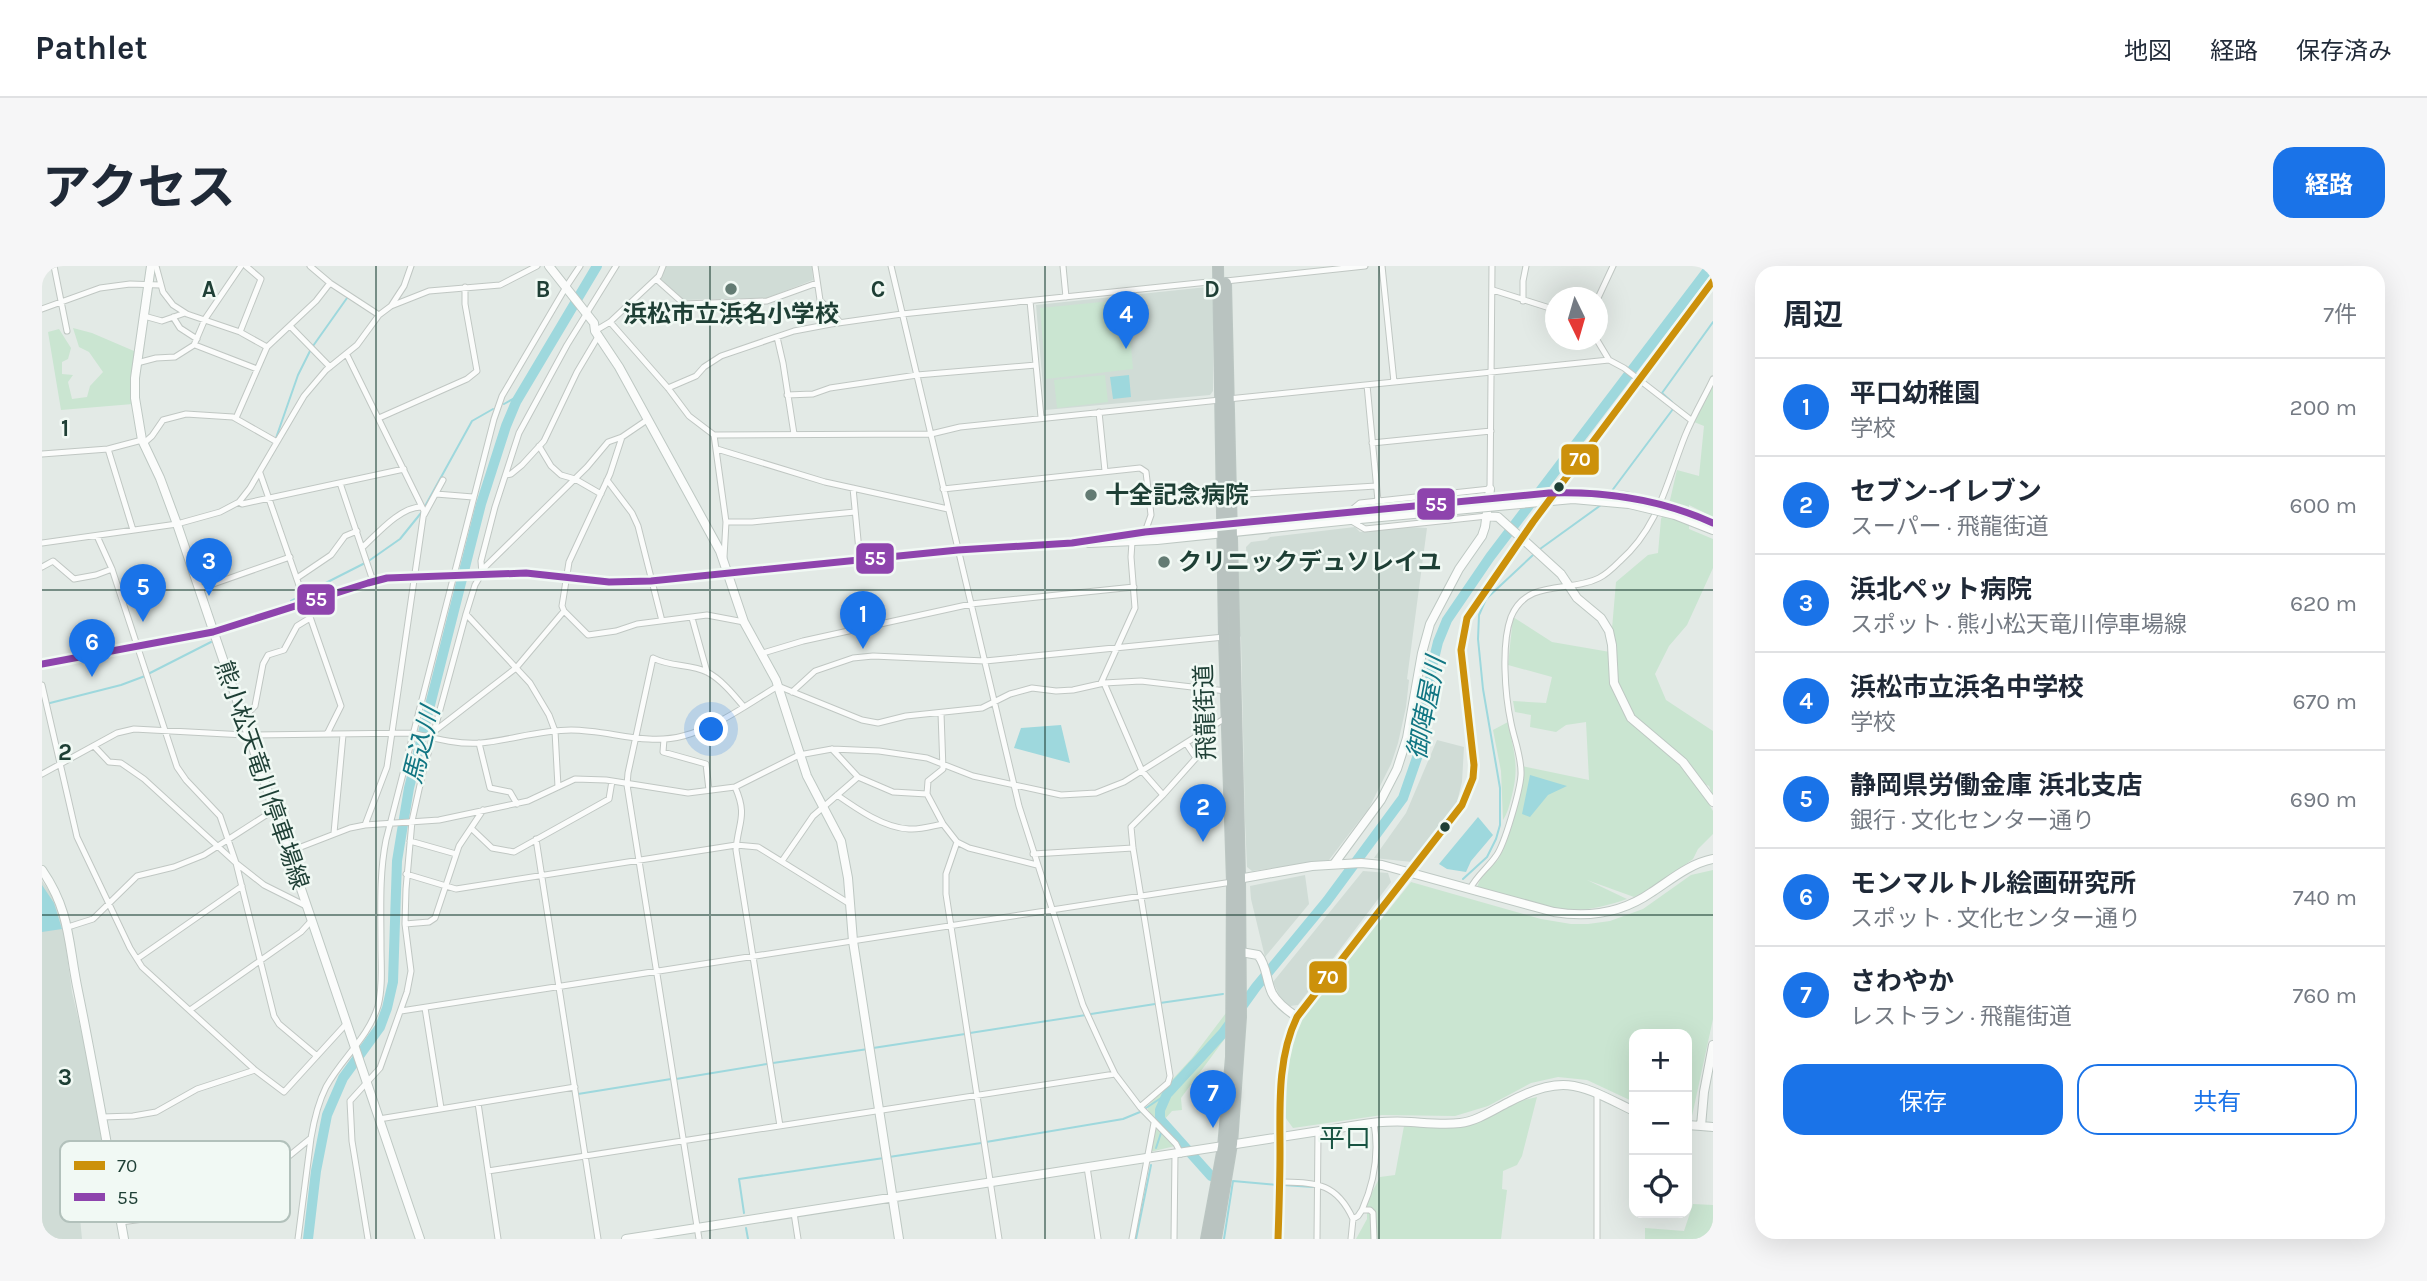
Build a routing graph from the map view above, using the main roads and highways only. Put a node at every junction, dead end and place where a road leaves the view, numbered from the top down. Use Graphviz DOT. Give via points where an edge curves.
graph roads {
  1 [pos="1218,266"];
  2 [pos="1225,266"];
  3 [pos="1222,281"];
  4 [pos="1226,529"];
  5 [pos="1236,880"];
  6 [pos="1228,1145"];
  7 [pos="1206,1239"];
  8 [pos="1216,1239"];
  1 -- 3 [label="highway, 飛龍街道"];
  2 -- 3 [label="highway, 飛龍街道"];
  3 -- 4 [label="highway, 飛龍街道"];
  4 -- 5 [label="highway, 飛龍街道"];
  4 -- 5 [label="highway, 飛龍街道" via="1224,637"];
  5 -- 6 [label="highway, 飛龍街道"];
  5 -- 6 [label="highway, 飛龍街道" via="1241,1017"];
  6 -- 7 [label="highway, 飛龍街道"];
  6 -- 8 [label="highway, 飛龍街道"];
}
